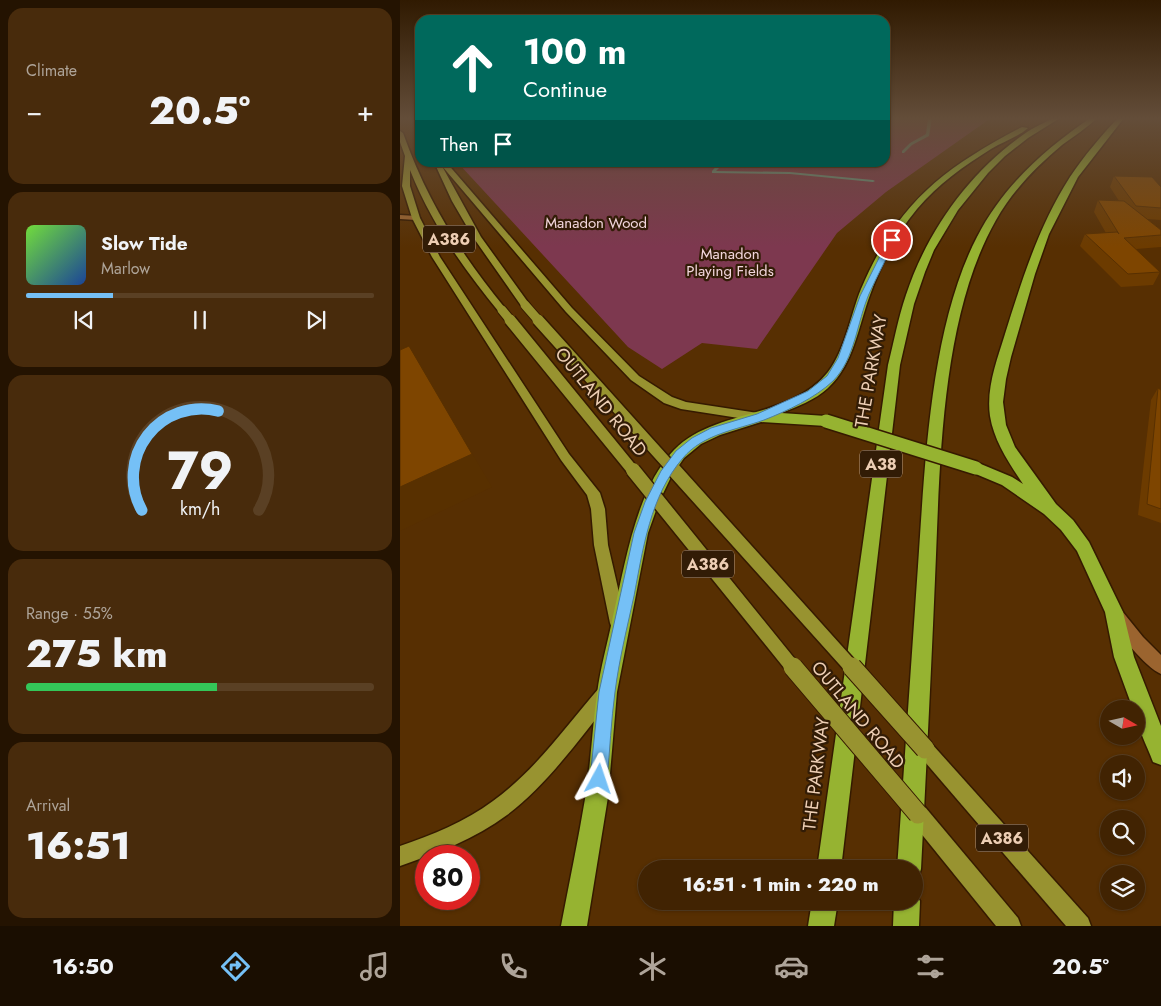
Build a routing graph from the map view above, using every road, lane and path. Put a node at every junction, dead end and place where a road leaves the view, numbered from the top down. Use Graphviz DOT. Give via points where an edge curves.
graph roads {
  1 [pos="407,161"];
  2 [pos="410,161"];
  3 [pos="966,161"];
  4 [pos="994,161"];
  5 [pos="1038,161"];
  6 [pos="1085,161"];
  7 [pos="438,167"];
  8 [pos="446,167"];
  9 [pos="403,188"];
  10 [pos="400,217"];
  11 [pos="416,218"];
  12 [pos="760,417"];
  13 [pos="1050,509"];
  14 [pos="1114,612"];
  15 [pos="620,631"];
  16 [pos="1161,666"];
  17 [pos="607,692"];
  18 [pos="1161,754"];
  19 [pos="400,856"];
  20 [pos="830,860"];
  21 [pos="910,860"];
  22 [pos="824,910"];
  23 [pos="907,910"];
  24 [pos="574,926"];
  25 [pos="821,926"];
  26 [pos="906,926"];
  27 [pos="1010,926"];
  28 [pos="1080,926"];
  1 -- 9 [label="main road"];
  2 -- 27 [label="main road, OUTLAND ROAD / A386, bridge" via="429,204 453,246 502,310 822,703"];
  3 -- 12 [label="highway" via="921,198 902,223 882,256 864,296 843,358 830,378 811,393"];
  4 -- 20 [label="highway, THE PARKWAY / A38" via="950,215 929,252 911,295 894,365"];
  5 -- 21 [label="highway" via="1006,197 983,236 969,265 948,346 933,465"];
  6 -- 13 [label="highway" via="1060,201 1032,265 1002,366 997,396 999,424 1012,453"];
  7 -- 28 [label="main road, OUTLAND ROAD / A386, bridge" via="499,272 525,305"];
  8 -- 12 [label="main road" via="570,310 635,378 668,400 685,406"];
  9 -- 11 [label="main road"];
  10 -- 11 [label="street"];
  11 -- 15 [label="main road" via="436,258 565,457 593,493"];
  12 -- 13 [label="highway, bridge" via="826,422 976,468 1007,481"];
  12 -- 15 [label="highway" via="696,440 665,474 640,533"];
  13 -- 14 [label="highway" via="1083,547"];
  14 -- 16 [label="street"];
  14 -- 18 [label="highway" via="1124,658"];
  15 -- 17 [label="highway"];
  17 -- 19 [label="main road" via="529,783 500,808 466,829"];
  17 -- 24 [label="highway" via="597,797"];
  22 -- 25 [label="highway"];
  23 -- 26 [label="highway"];
}
